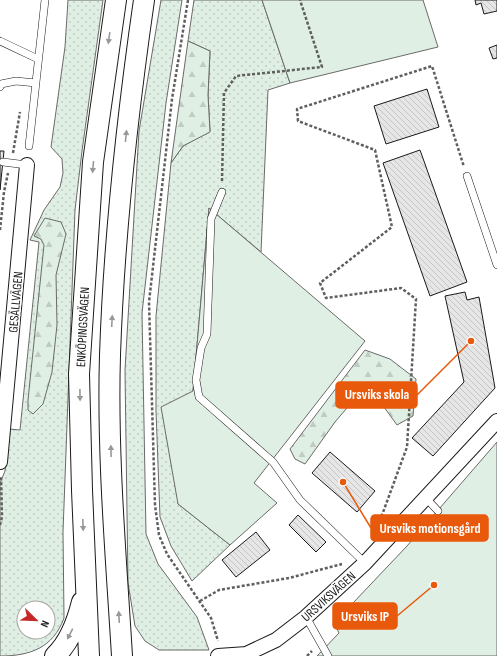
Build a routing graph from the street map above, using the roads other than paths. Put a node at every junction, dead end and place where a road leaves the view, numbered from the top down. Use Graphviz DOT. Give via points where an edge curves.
graph roads {
  1 [pos="46,0"];
  2 [pos="116,0"];
  3 [pos="144,0"];
  4 [pos="0,41"];
  5 [pos="38,59"];
  6 [pos="36,84"];
  7 [pos="0,87"];
  8 [pos="29,146"];
  9 [pos="3,162"];
  10 [pos="27,165"];
  11 [pos="467,176"];
  12 [pos="222,192"];
  13 [pos="497,264"];
  14 [pos="497,421"];
  15 [pos="0,461"];
  16 [pos="426,498"];
  17 [pos="438,511"];
  18 [pos="365,563"];
  19 [pos="86,584"];
  20 [pos="306,617"];
  21 [pos="219,651"];
  22 [pos="245,655"];
  23 [pos="55,656"];
  24 [pos="89,656"];
  25 [pos="122,656"];
  26 [pos="328,656"];
  1 -- 5 [label="lane"];
  2 -- 19 [label="main road, ENKÖPINGSVÄGEN, one-way" via="93,162 82,314 80,398"];
  25 -- 3 [label="main road, one-way" via="112,490 110,357 117,226 129,100"];
  4 -- 5 [label="lane"];
  5 -- 6 [label="lane"];
  6 -- 7 [label="lane" via="16,81 1,84"];
  6 -- 8 [label="lane"];
  9 -- 10 [label="lane"];
  10 -- 15 [label="street, GESÄLLVÄGEN"];
  11 -- 13 [label="lane"];
  12 -- 18 [label="lane" via="212,219 208,334 201,348 196,380 199,397 273,462 300,500"];
  14 -- 16 [label="street, URSVIKSVÄGEN"];
  16 -- 17 [label="lane"];
  16 -- 18 [label="street, URSVIKSVÄGEN"];
  18 -- 20 [label="street, URSVIKSVÄGEN"];
  19 -- 23 [label="main road, one-way" via="75,625 62,649"];
  19 -- 24 [label="main road, ENKÖPINGSVÄGEN"];
  20 -- 22 [label="street, URSVIKSVÄGEN" via="276,640"];
  20 -- 26 [label="lane"];
  21 -- 22 [label="street, URSVIKSVÄGEN"];
}
